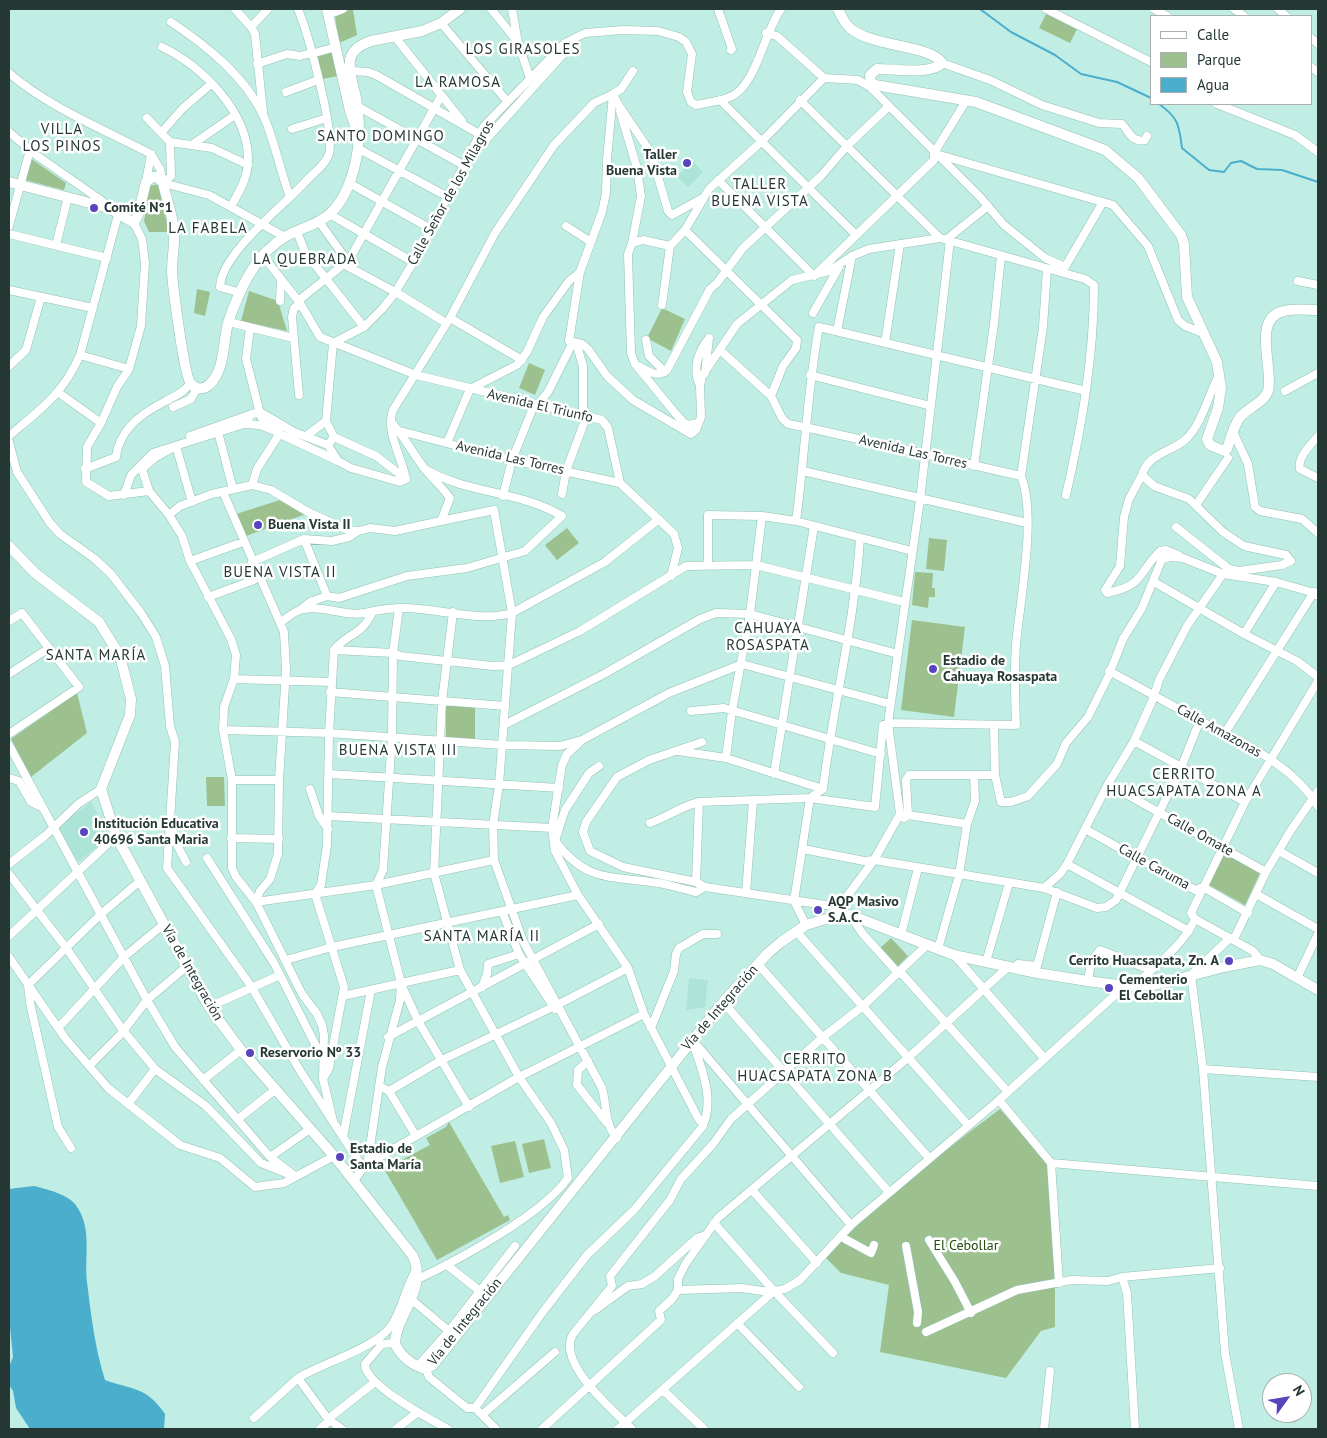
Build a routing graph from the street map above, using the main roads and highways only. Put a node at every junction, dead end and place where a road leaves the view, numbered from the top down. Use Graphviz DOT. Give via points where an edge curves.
graph roads {
  1 [pos="460,9"];
  2 [pos="838,9"];
  3 [pos="329,12"];
  4 [pos="360,136"];
  5 [pos="14,183"];
  6 [pos="1318,310"];
  7 [pos="9,546"];
  8 [pos="1318,990"];
  1 -- 4 [label="main road" via="441,23 422,31 371,41 357,48 350,60"];
  2 -- 6 [label="main road" via="847,26 866,38 928,53 942,63 927,70 873,70 868,83 966,101 1017,116 1080,139 1112,154 1128,168 1181,235 1184,244 1187,297 1217,362 1221,388 1208,439 1210,445 1224,451 1228,449 1241,416 1268,391 1265,337 1270,319 1286,310"];
  3 -- 4 [label="main road" via="350,111"];
  4 -- 5 [label="main road" via="349,184 331,215 285,237 263,256 241,293 229,322 219,369 205,388 194,386 186,374 175,308 172,271 174,228 163,183 157,177 146,182 134,223 109,208"];
  7 -- 8 [label="main road, Vía de Integración" via="35,573 99,622 120,656 131,699 130,715 101,789 116,836 209,1006 241,1050 334,1156 413,1256 416,1275 412,1300 395,1343 400,1353 422,1368 433,1365 723,1002 768,953 796,931 839,911 954,955 1088,981 1129,986 1155,985 1260,960"];
}
